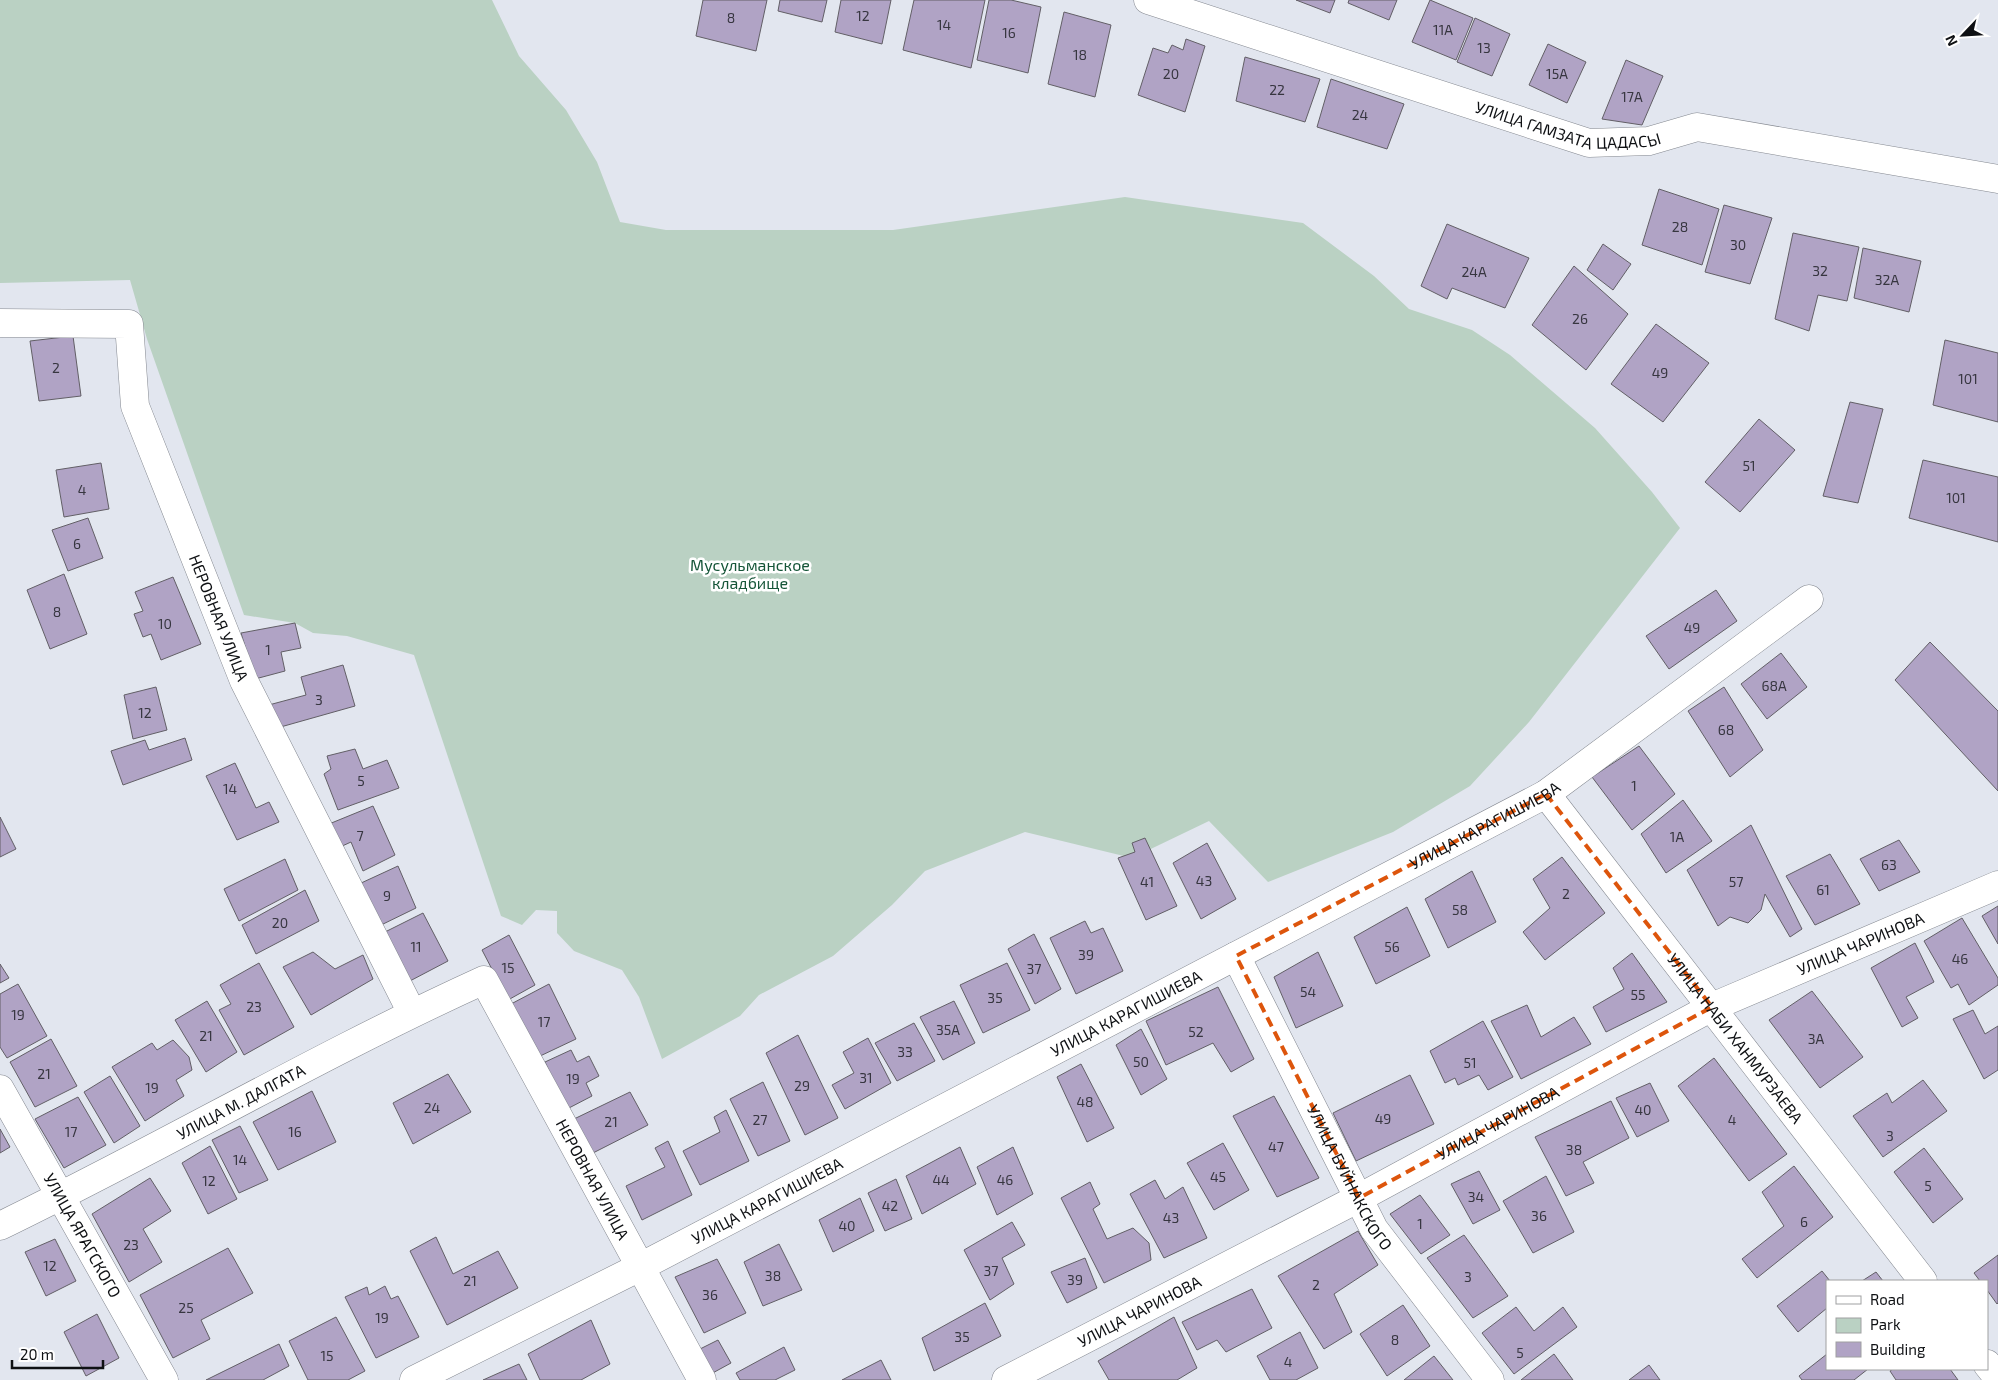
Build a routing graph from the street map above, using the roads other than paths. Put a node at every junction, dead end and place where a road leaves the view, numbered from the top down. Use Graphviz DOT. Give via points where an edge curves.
graph roads {
  1 [pos="1148,0"];
  2 [pos="1998,179"];
  3 [pos="0,322"];
  4 [pos="1809,599"];
  5 [pos="1546,794"];
  6 [pos="1998,885"];
  7 [pos="1236,956"];
  8 [pos="484,980"];
  9 [pos="1712,1007"];
  10 [pos="412,1012"];
  11 [pos="0,1089"];
  12 [pos="61,1196"];
  13 [pos="1359,1198"];
  14 [pos="0,1226"];
  15 [pos="640,1267"];
  16 [pos="1922,1280"];
  17 [pos="1988,1365"];
  18 [pos="1998,1378"];
  19 [pos="164,1380"];
  20 [pos="414,1380"];
  21 [pos="702,1380"];
  22 [pos="1006,1380"];
  23 [pos="1490,1380"];
  1 -- 2 [label="street, УЛИЦА ГАМЗАТА ЦАДАСЫ" via="1589,144 1649,141 1697,127"];
  3 -- 10 [label="street, НЕРОВНАЯ УЛИЦА" via="129,324 135,406 244,681"];
  4 -- 5 [label="street, УЛИЦА КАРАГИШИЕВА"];
  5 -- 7 [label="street, УЛИЦА КАРАГИШИЕВА"];
  5 -- 9 [label="street, УЛИЦА НАБИ ХАНМУРЗАЕВА"];
  6 -- 9 [label="street, УЛИЦА ЧАРИНОВА"];
  7 -- 13 [label="street, УЛИЦА БУЙНАКСКОГО"];
  7 -- 15 [label="street, УЛИЦА КАРАГИШИЕВА"];
  8 -- 10 [label="street, УЛИЦА М. ДАЛГАТА"];
  8 -- 15 [label="street, НЕРОВНАЯ УЛИЦА"];
  9 -- 13 [label="street, УЛИЦА ЧАРИНОВА"];
  9 -- 16 [label="street, УЛИЦА НАБИ ХАНМУРЗАЕВА"];
  10 -- 12 [label="street, УЛИЦА М. ДАЛГАТА"];
  11 -- 12 [label="street, УЛИЦА ЯРАГСКОГО"];
  12 -- 14 [label="street, УЛИЦА М. ДАЛГАТА"];
  12 -- 19 [label="street, УЛИЦА ЯРАГСКОГО"];
  13 -- 22 [label="street, УЛИЦА ЧАРИНОВА"];
  13 -- 23 [label="street, УЛИЦА БУЙНАКСКОГО" via="1374,1229"];
  15 -- 20 [label="street, УЛИЦА КАРАГИШИЕВА"];
  15 -- 21 [label="street, НЕРОВНАЯ УЛИЦА"];
  17 -- 18 [label="street"];
}
